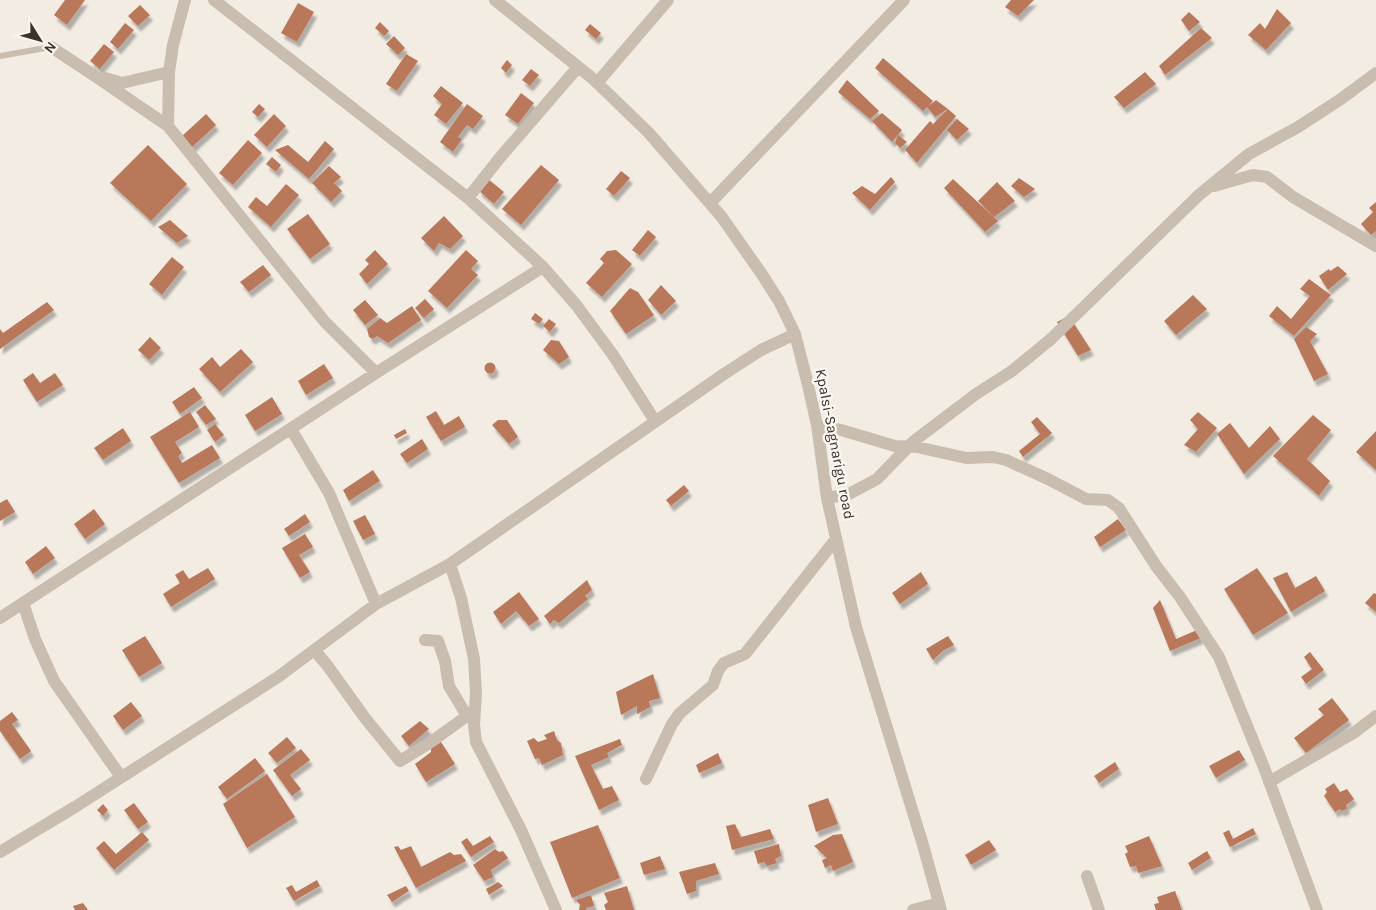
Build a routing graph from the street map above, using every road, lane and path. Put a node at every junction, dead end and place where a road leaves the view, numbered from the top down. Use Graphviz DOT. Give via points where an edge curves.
graph roads {
  1 [pos="185,0"];
  2 [pos="214,0"];
  3 [pos="495,0"];
  4 [pos="668,0"];
  5 [pos="904,0"];
  6 [pos="51,47"];
  7 [pos="0,56"];
  8 [pos="578,67"];
  9 [pos="168,72"];
  10 [pos="1376,72"];
  11 [pos="96,76"];
  12 [pos="597,83"];
  13 [pos="168,126"];
  14 [pos="1207,188"];
  15 [pos="468,198"];
  16 [pos="710,203"];
  17 [pos="1376,246"];
  18 [pos="543,267"];
  19 [pos="795,334"];
  20 [pos="376,373"];
  21 [pos="655,421"];
  22 [pos="817,425"];
  23 [pos="290,429"];
  24 [pos="907,447"];
  25 [pos="827,498"];
  26 [pos="836,540"];
  27 [pos="450,564"];
  28 [pos="22,603"];
  29 [pos="376,604"];
  30 [pos="0,618"];
  31 [pos="425,640"];
  32 [pos="314,650"];
  33 [pos="1376,718"];
  34 [pos="121,778"];
  35 [pos="646,779"];
  36 [pos="1269,782"];
  37 [pos="0,852"];
  38 [pos="1087,876"];
  39 [pos="940,906"];
  40 [pos="556,910"];
  41 [pos="913,910"];
  42 [pos="1099,910"];
  43 [pos="1316,910"];
  1 -- 9 [label="street"];
  2 -- 15 [label="street"];
  3 -- 8 [label="street, Kpalsi-Sagnarigu road"];
  4 -- 12 [label="street"];
  5 -- 16 [label="street"];
  6 -- 7 [label="lane"];
  6 -- 11 [label="street"];
  8 -- 12 [label="street, Kpalsi-Sagnarigu road"];
  8 -- 15 [label="street"];
  9 -- 11 [label="street" via="122,83"];
  9 -- 13 [label="street"];
  10 -- 14 [label="street" via="1298,127 1249,154"];
  11 -- 13 [label="street"];
  12 -- 16 [label="street, Kpalsi-Sagnarigu road" via="648,132"];
  13 -- 20 [label="street" via="325,322"];
  14 -- 17 [label="street" via="1253,174 1267,177 1293,197"];
  14 -- 24 [label="street" via="1051,339"];
  15 -- 18 [label="street"];
  16 -- 19 [label="street, Kpalsi-Sagnarigu road" via="761,272"];
  18 -- 20 [label="street"];
  18 -- 21 [label="street" via="613,355"];
  19 -- 21 [label="street" via="761,350"];
  19 -- 22 [label="street, Kpalsi-Sagnarigu road"];
  20 -- 23 [label="street"];
  21 -- 27 [label="street"];
  22 -- 24 [label="street"];
  22 -- 25 [label="street, Kpalsi-Sagnarigu road"];
  23 -- 28 [label="street"];
  23 -- 29 [label="street" via="329,493"];
  24 -- 25 [label="street" via="883,474 869,484 849,494"];
  24 -- 36 [label="street" via="966,458 1006,460 1086,499 1108,500 1120,508 1219,657"];
  25 -- 26 [label="street, Kpalsi-Sagnarigu road"];
  26 -- 35 [label="street" via="745,654 724,663 713,685 680,713"];
  26 -- 39 [label="street, Kpalsi-Sagnarigu road" via="856,627"];
  27 -- 29 [label="street"];
  27 -- 40 [label="street" via="474,659 476,742 521,830"];
  28 -- 30 [label="street"];
  28 -- 34 [label="street" via="54,681"];
  29 -- 32 [label="street"];
  31 -- 32 [label="street" via="438,641 449,686 467,716 400,761"];
  32 -- 34 [label="street" via="278,677"];
  33 -- 36 [label="street"];
  34 -- 37 [label="street"];
  36 -- 43 [label="street"];
  38 -- 42 [label="street"];
  39 -- 41 [label="street"];
}
